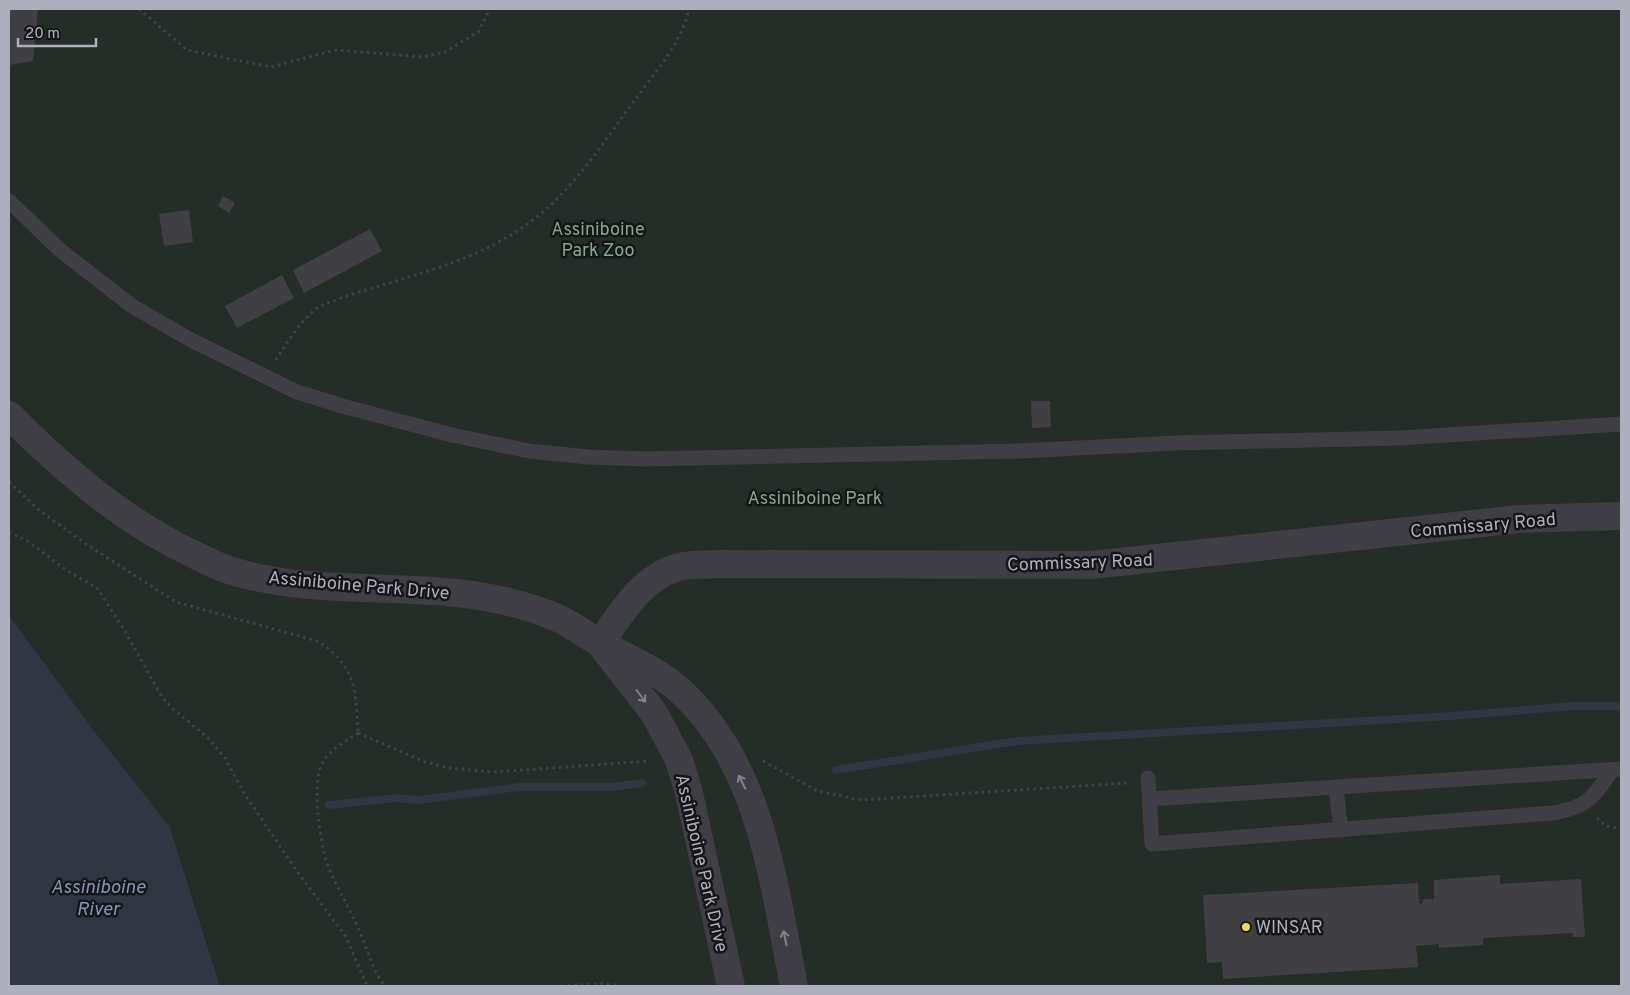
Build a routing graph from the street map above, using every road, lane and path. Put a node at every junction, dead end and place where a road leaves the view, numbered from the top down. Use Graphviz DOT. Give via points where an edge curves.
graph roads {
  1 [pos="139,9"];
  2 [pos="490,9"];
  3 [pos="689,9"];
  4 [pos="9,201"];
  5 [pos="266,378"];
  6 [pos="9,415"];
  7 [pos="1621,424"];
  8 [pos="9,482"];
  9 [pos="1621,516"];
  10 [pos="9,532"];
  11 [pos="600,643"];
  12 [pos="358,732"];
  13 [pos="730,759"];
  14 [pos="679,760"];
  15 [pos="1617,769"];
  16 [pos="1148,778"];
  17 [pos="1336,787"];
  18 [pos="1150,799"];
  19 [pos="1341,830"];
  20 [pos="367,986"];
  21 [pos="386,986"];
  22 [pos="555,986"];
  23 [pos="623,986"];
  24 [pos="731,986"];
  25 [pos="794,986"];
  1 -- 2 [label="path" via="187,50 271,66 336,50 423,57 445,52 478,32"];
  3 -- 5 [label="path" via="680,34 665,58 577,178 554,202 532,221 476,253 320,306 306,317 290,338"];
  4 -- 5 [label="lane" via="60,250 132,306"];
  5 -- 7 [label="lane" via="297,392 452,435 529,451 607,458 1001,451 1400,438"];
  6 -- 11 [label="street, Assiniboine Park Drive" via="48,454 102,499 157,535 230,571 271,580 331,586 434,590 491,597 561,620"];
  8 -- 12 [label="path" via="39,510 86,544 176,602 317,641 335,652 346,666 352,685"];
  9 -- 11 [label="street, Commissary Road" via="1518,519 1112,564 688,566 664,572 633,597"];
  10 -- 20 [label="path" via="96,588 162,697 206,736 225,758 244,793 346,937"];
  11 -- 13 [label="street, Assiniboine Park Drive" via="651,668 677,688 714,730"];
  11 -- 14 [label="street, Assiniboine Park Drive, one-way" via="654,713"];
  12 -- 14 [label="path" via="425,762 474,771"];
  12 -- 21 [label="path" via="322,762 318,777 318,810 327,862 360,931 375,974"];
  13 -- 16 [label="path" via="757,758 817,791 861,800 1130,783"];
  25 -- 13 [label="street, Assiniboine Park Drive, one-way" via="764,837 754,805"];
  14 -- 24 [label="street, Assiniboine Park Drive" via="696,821"];
  15 -- 17 [label="lane"];
  15 -- 19 [label="lane" via="1576,809"];
  16 -- 18 [label="lane"];
  17 -- 18 [label="lane"];
  17 -- 19 [label="lane"];
  18 -- 19 [label="lane" via="1152,844"];
  22 -- 23 [label="path"];
}
